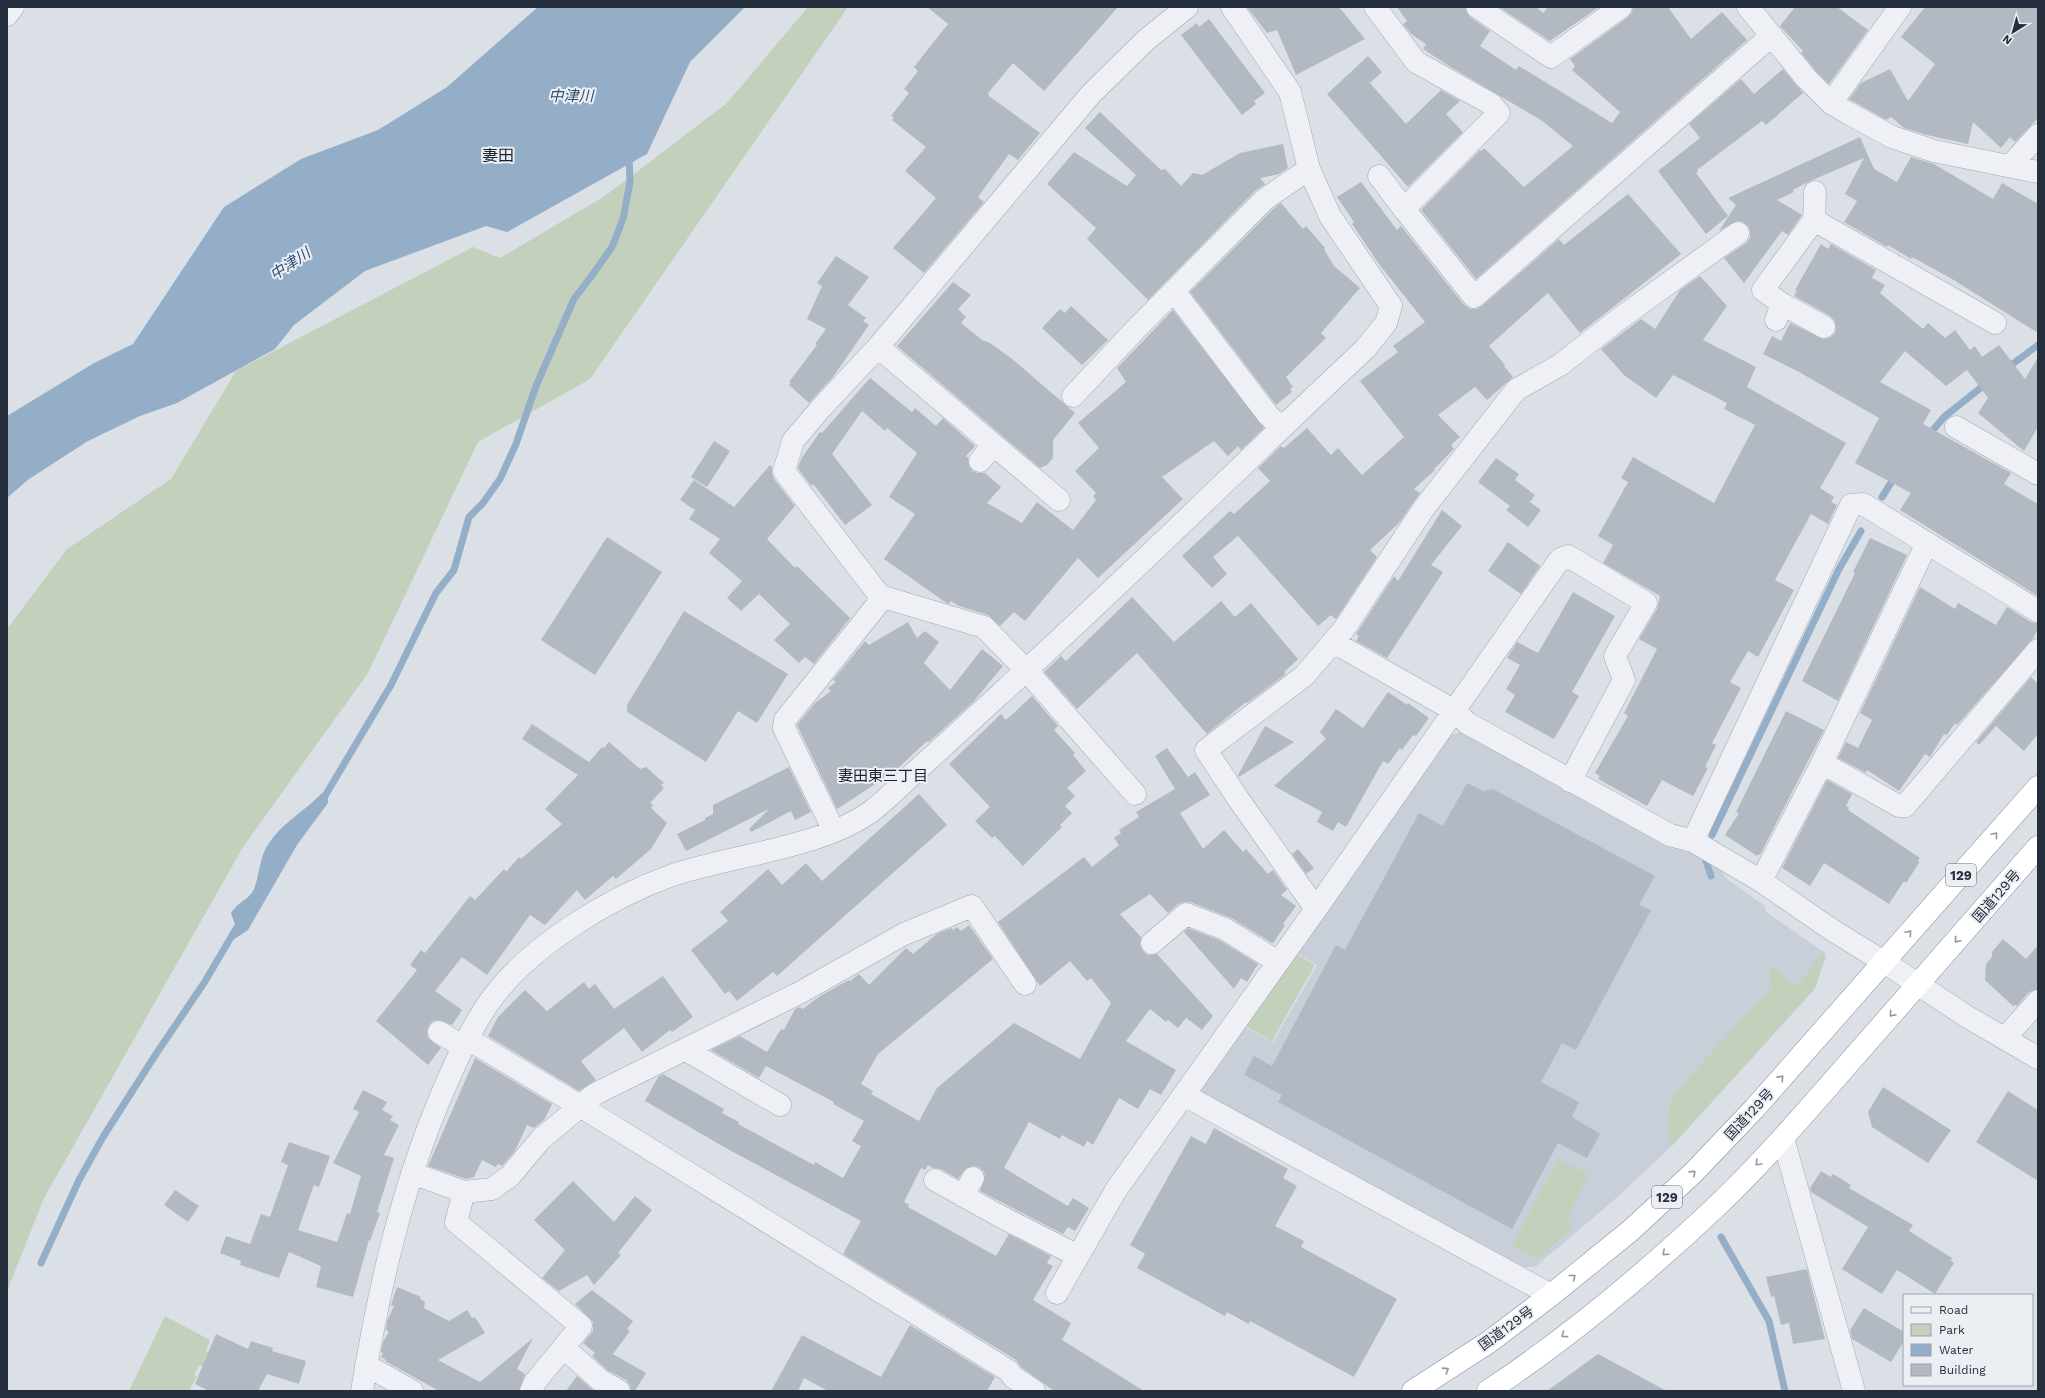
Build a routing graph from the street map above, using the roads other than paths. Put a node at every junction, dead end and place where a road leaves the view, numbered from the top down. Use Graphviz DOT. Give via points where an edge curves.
graph roads {
  1 [pos="13,7"];
  2 [pos="1187,7"];
  3 [pos="1232,7"];
  4 [pos="1375,7"];
  5 [pos="1477,7"];
  6 [pos="1621,7"];
  7 [pos="1748,7"];
  8 [pos="1900,7"];
  9 [pos="7,15"];
  10 [pos="1771,36"];
  11 [pos="1831,103"];
  12 [pos="2038,135"];
  13 [pos="2010,166"];
  14 [pos="1309,169"];
  15 [pos="2038,172"];
  16 [pos="1379,176"];
  17 [pos="1815,192"];
  18 [pos="1404,209"];
  19 [pos="1814,220"];
  20 [pos="1738,233"];
  21 [pos="1174,291"];
  22 [pos="1995,323"];
  23 [pos="1824,327"];
  24 [pos="878,347"];
  25 [pos="1073,396"];
  26 [pos="1281,427"];
  27 [pos="1956,427"];
  28 [pos="2036,468"];
  29 [pos="1059,500"];
  30 [pos="1927,543"];
  31 [pos="880,596"];
  32 [pos="2038,611"];
  33 [pos="1333,642"];
  34 [pos="2038,650"];
  35 [pos="1026,670"];
  36 [pos="1455,711"];
  37 [pos="1822,763"];
  38 [pos="1570,781"];
  39 [pos="2038,787"];
  40 [pos="1135,794"];
  41 [pos="834,831"];
  42 [pos="1693,841"];
  43 [pos="2038,847"];
  44 [pos="1761,881"];
  45 [pos="1316,909"];
  46 [pos="1152,943"];
  47 [pos="1278,962"];
  48 [pos="1884,962"];
  49 [pos="1025,984"];
  50 [pos="1918,985"];
  51 [pos="2038,1000"];
  52 [pos="439,1032"];
  53 [pos="2005,1038"];
  54 [pos="466,1043"];
  55 [pos="686,1050"];
  56 [pos="2038,1058"];
  57 [pos="1184,1095"];
  58 [pos="780,1105"];
  59 [pos="580,1106"];
  60 [pos="1783,1138"];
  61 [pos="412,1173"];
  62 [pos="935,1180"];
  63 [pos="464,1192"];
  64 [pos="1078,1256"];
  65 [pos="1057,1293"];
  66 [pos="1551,1295"];
  67 [pos="564,1348"];
  68 [pos="366,1365"];
  69 [pos="362,1391"];
  70 [pos="412,1391"];
  71 [pos="531,1391"];
  72 [pos="619,1391"];
  73 [pos="1034,1391"];
  74 [pos="1413,1391"];
  75 [pos="1488,1391"];
  76 [pos="1854,1391"];
  1 -- 9 [label="street"];
  2 -- 24 [label="street" via="1146,40 1091,94"];
  3 -- 14 [label="street" via="1290,92"];
  4 -- 18 [label="street" via="1416,62 1491,104 1499,113"];
  5 -- 6 [label="street" via="1551,58"];
  7 -- 10 [label="street"];
  8 -- 11 [label="street"];
  10 -- 11 [label="street"];
  10 -- 18 [label="street" via="1474,297"];
  11 -- 13 [label="street" via="1892,137 1934,151"];
  12 -- 13 [label="street"];
  13 -- 15 [label="street"];
  14 -- 21 [label="street" via="1265,199"];
  14 -- 26 [label="street" via="1330,216 1391,306 1386,323 1365,349"];
  16 -- 18 [label="street"];
  17 -- 19 [label="street"];
  19 -- 22 [label="street" via="1905,281"];
  19 -- 23 [label="street" via="1763,290 1779,312"];
  20 -- 33 [label="street" via="1560,365 1516,390 1424,508"];
  21 -- 25 [label="street"];
  21 -- 26 [label="street" via="1268,415"];
  24 -- 29 [label="street" via="987,453"];
  24 -- 31 [label="street" via="793,441 784,471"];
  26 -- 35 [label="street"];
  27 -- 28 [label="street"];
  30 -- 32 [label="street"];
  30 -- 37 [label="street"];
  30 -- 42 [label="street" via="1863,504 1851,505"];
  31 -- 35 [label="street" via="984,627"];
  31 -- 41 [label="street" via="877,605 785,720 784,728"];
  33 -- 36 [label="street"];
  33 -- 45 [label="street" via="1304,676 1206,750"];
  34 -- 37 [label="street" via="1905,806 1899,806"];
  35 -- 40 [label="street"];
  35 -- 41 [label="street" via="871,812"];
  36 -- 38 [label="street" via="1467,724"];
  36 -- 38 [label="street" via="1560,559 1568,556 1646,603 1615,656 1624,680"];
  36 -- 45 [label="street"];
  37 -- 44 [label="street"];
  38 -- 42 [label="street" via="1670,835"];
  48 -- 39 [label="highway, 国道129号 / 129, one-way"];
  41 -- 54 [label="street" via="670,876 640,888 574,924 524,964 491,999"];
  42 -- 44 [label="street"];
  43 -- 50 [label="highway, 国道129号, one-way"];
  44 -- 48 [label="street"];
  45 -- 47 [label="street"];
  46 -- 47 [label="street" via="1162,922 1186,914 1225,929"];
  47 -- 57 [label="street"];
  48 -- 50 [label="street"];
  66 -- 48 [label="highway, 国道129号 / 129, one-way" via="1630,1231 1693,1173 1754,1109"];
  49 -- 55 [label="street" via="972,906 904,934 810,987"];
  50 -- 53 [label="street"];
  50 -- 60 [label="highway, 国道129号, one-way"];
  51 -- 53 [label="street"];
  52 -- 54 [label="street"];
  53 -- 56 [label="street"];
  54 -- 59 [label="street"];
  54 -- 61 [label="street" via="430,1122"];
  55 -- 58 [label="street"];
  55 -- 59 [label="street" via="595,1094"];
  57 -- 64 [label="street" via="1116,1190"];
  57 -- 66 [label="street"];
  59 -- 63 [label="street" via="541,1139 510,1176 492,1189"];
  59 -- 73 [label="street" via="1009,1371 1013,1377"];
  60 -- 75 [label="highway, 国道129号, one-way" via="1719,1204 1654,1263 1574,1328"];
  60 -- 76 [label="street"];
  61 -- 63 [label="street"];
  61 -- 68 [label="street" via="386,1260"];
  62 -- 64 [label="street" via="968,1187"];
  63 -- 67 [label="street" via="456,1222 581,1326"];
  64 -- 65 [label="street"];
  74 -- 66 [label="highway, 国道129号 / 129, one-way" via="1489,1342"];
  67 -- 71 [label="street" via="535,1382"];
  67 -- 72 [label="street" via="600,1380"];
  68 -- 69 [label="street"];
  68 -- 70 [label="street"];
}
